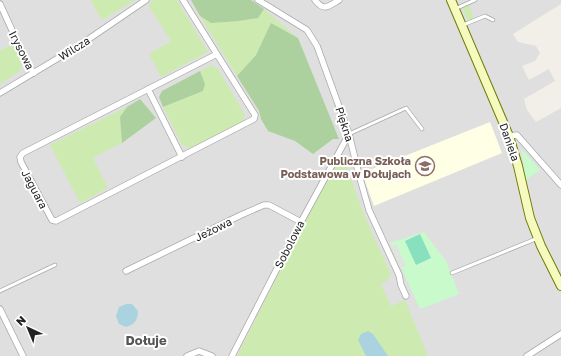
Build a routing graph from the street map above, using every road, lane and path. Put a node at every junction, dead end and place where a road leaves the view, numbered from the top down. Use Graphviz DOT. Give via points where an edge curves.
graph roads {
  1 [pos="146,0"];
  2 [pos="183,0"];
  3 [pos="258,0"];
  4 [pos="315,0"];
  5 [pos="339,0"];
  6 [pos="451,0"];
  7 [pos="475,0"];
  8 [pos="0,4"];
  9 [pos="455,9"];
  10 [pos="493,20"];
  11 [pos="462,25"];
  12 [pos="217,54"];
  13 [pos="34,73"];
  14 [pos="148,89"];
  15 [pos="0,93"];
  16 [pos="422,129"];
  17 [pos="349,134"];
  18 [pos="509,136"];
  19 [pos="182,157"];
  20 [pos="561,185"];
  21 [pos="301,222"];
  22 [pos="538,238"];
  23 [pos="55,265"];
  24 [pos="126,271"];
  25 [pos="452,273"];
  26 [pos="561,286"];
  27 [pos="0,291"];
  28 [pos="406,296"];
  29 [pos="0,309"];
  30 [pos="561,334"];
  31 [pos="23,356"];
  32 [pos="187,356"];
  33 [pos="212,356"];
  34 [pos="232,356"];
  35 [pos="528,356"];
  1 -- 13 [label="street, Wilcza"];
  2 -- 12 [label="street, Jaguara"];
  3 -- 17 [label="street, Piękna" via="308,30 317,46"];
  4 -- 5 [label="street" via="324,7"];
  6 -- 9 [label="street, Daniela"];
  7 -- 9 [label="lane"];
  8 -- 13 [label="street, Irysowa"];
  9 -- 11 [label="street, Daniela"];
  10 -- 11 [label="lane" via="485,16"];
  11 -- 18 [label="street, Daniela"];
  12 -- 14 [label="street, Jaguara"];
  12 -- 19 [label="street, Jaguara" via="255,115 254,119"];
  13 -- 15 [label="street, Wilcza"];
  14 -- 19 [label="street"];
  14 -- 19 [label="street, Jaguara" via="23,153 20,157 21,162 50,217 56,221"];
  16 -- 17 [label="lane" via="406,108"];
  17 -- 21 [label="street, Sobolowa"];
  17 -- 28 [label="street, Piękna" via="369,210"];
  18 -- 20 [label="street" via="517,135"];
  18 -- 22 [label="street, Daniela" via="527,209"];
  21 -- 24 [label="street, Jeżowa" via="269,205 264,205"];
  21 -- 34 [label="street, Sobolowa"];
  22 -- 25 [label="lane"];
  22 -- 26 [label="street, Daniela"];
  23 -- 27 [label="lane"];
  29 -- 31 [label="street"];
  30 -- 35 [label="street"];
  32 -- 33 [label="street" via="199,351"];
}
